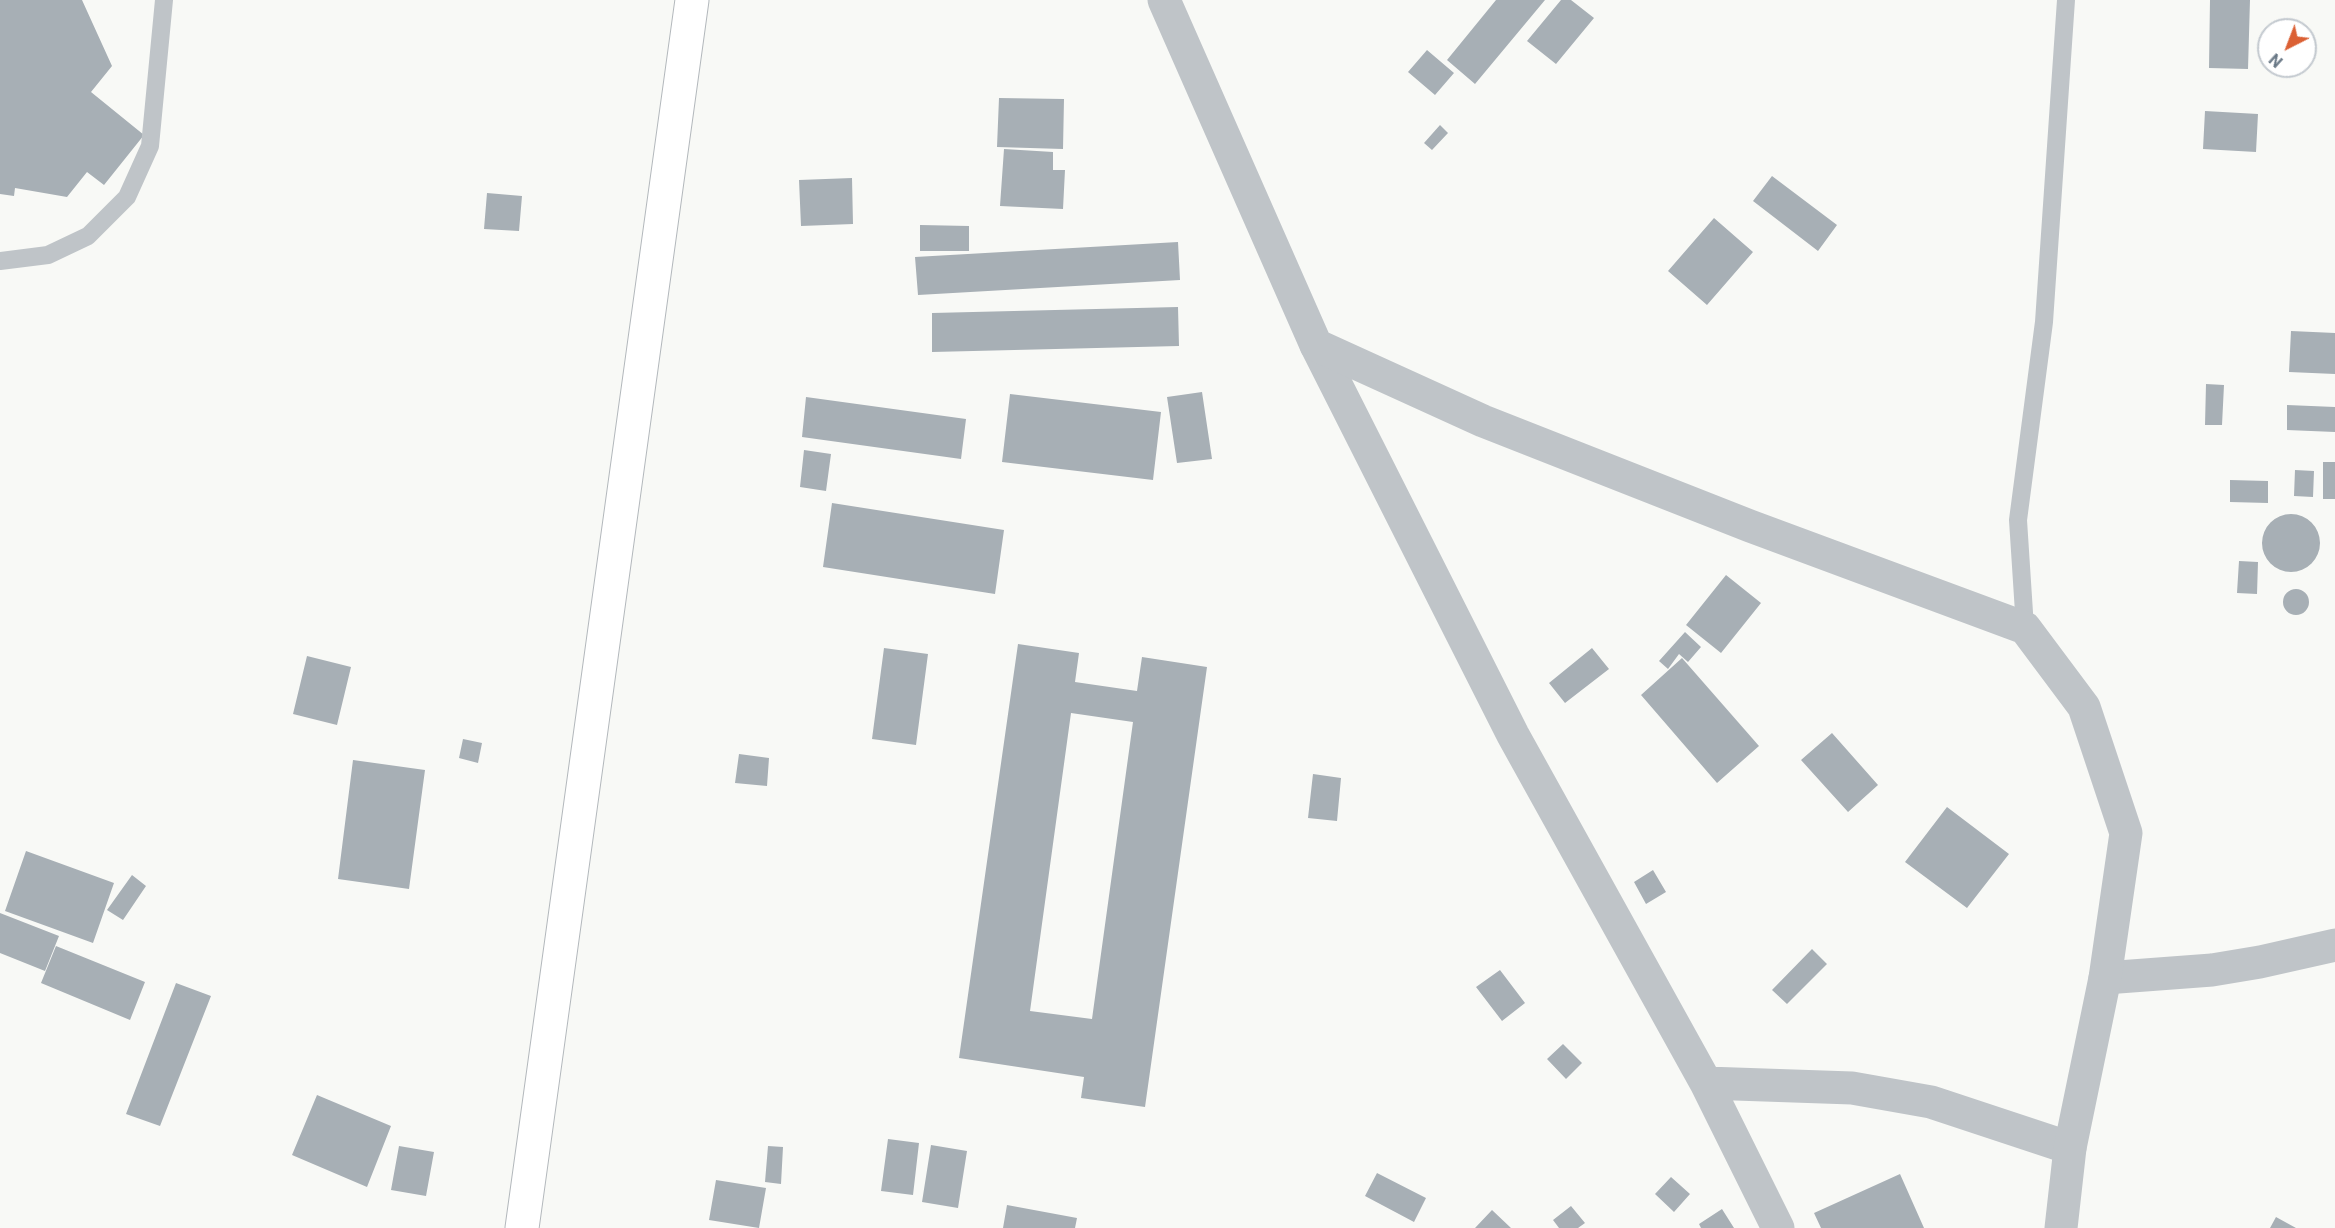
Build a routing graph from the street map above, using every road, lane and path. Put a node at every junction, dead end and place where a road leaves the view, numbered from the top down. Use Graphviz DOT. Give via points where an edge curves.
graph roads {
  1 [pos="164,0"];
  2 [pos="692,0"];
  3 [pos="1164,0"];
  4 [pos="2066,0"];
  5 [pos="0,261"];
  6 [pos="1317,345"];
  7 [pos="2025,627"];
  8 [pos="2335,945"];
  9 [pos="2105,978"];
  10 [pos="1706,1083"];
  11 [pos="2070,1148"];
  12 [pos="522,1228"];
  13 [pos="1778,1228"];
  14 [pos="2061,1228"];
  1 -- 5 [label="lane" via="150,146 127,197 88,236 48,255"];
  2 -- 12 [label="main road"];
  3 -- 6 [label="street"];
  4 -- 7 [label="lane" via="2044,322 2018,520"];
  6 -- 7 [label="street" via="1483,421 1750,526"];
  6 -- 10 [label="street" via="1513,735"];
  7 -- 9 [label="street" via="2084,707 2126,833"];
  8 -- 9 [label="street" via="2212,970"];
  9 -- 11 [label="street"];
  10 -- 11 [label="street" via="1852,1088 1931,1102"];
  10 -- 13 [label="street"];
  11 -- 14 [label="street"];
}
